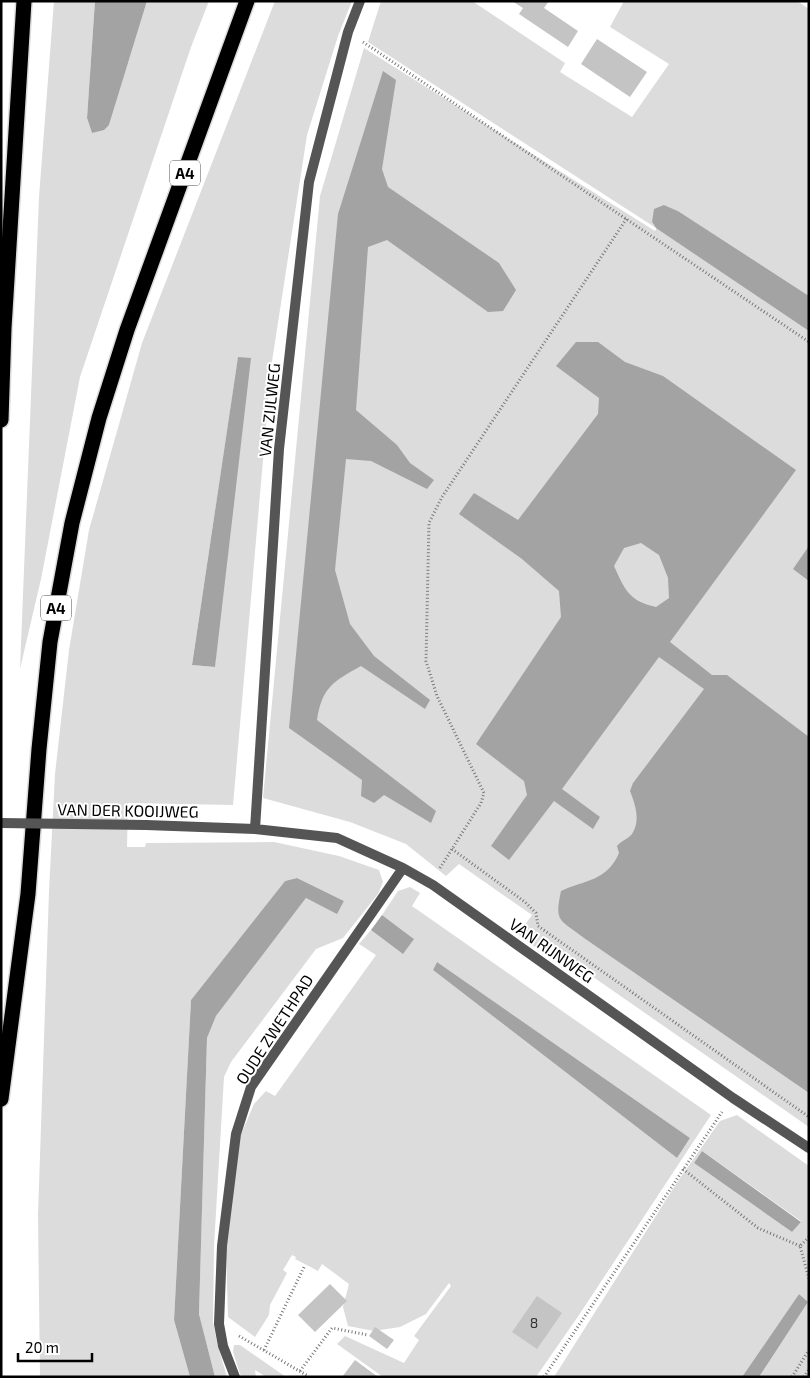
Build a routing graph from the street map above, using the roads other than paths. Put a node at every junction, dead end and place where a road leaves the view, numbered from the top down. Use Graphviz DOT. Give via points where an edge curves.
graph roads {
  1 [pos="24,1"];
  2 [pos="247,1"];
  3 [pos="360,1"];
  4 [pos="1,420"];
  5 [pos="1,823"];
  6 [pos="255,829"];
  7 [pos="403,868"];
  8 [pos="1,1099"];
  9 [pos="809,1148"];
  10 [pos="235,1377"];
  1 -- 4 [label="highway"];
  2 -- 8 [label="highway, A4" via="127,330 99,418 72,522 50,642 28,894"];
  3 -- 6 [label="street, VAN ZIJLWEG" via="348,32 308,182 279,449"];
  5 -- 6 [label="street, VAN DER KOOIJWEG, bridge"];
  6 -- 7 [label="street, VAN RIJNWEG" via="337,838"];
  7 -- 9 [label="street, VAN RIJNWEG" via="433,885 733,1098"];
  7 -- 10 [label="street, OUDE ZWETHPAD" via="251,1087 236,1134 222,1246 219,1324 223,1346"];
}
